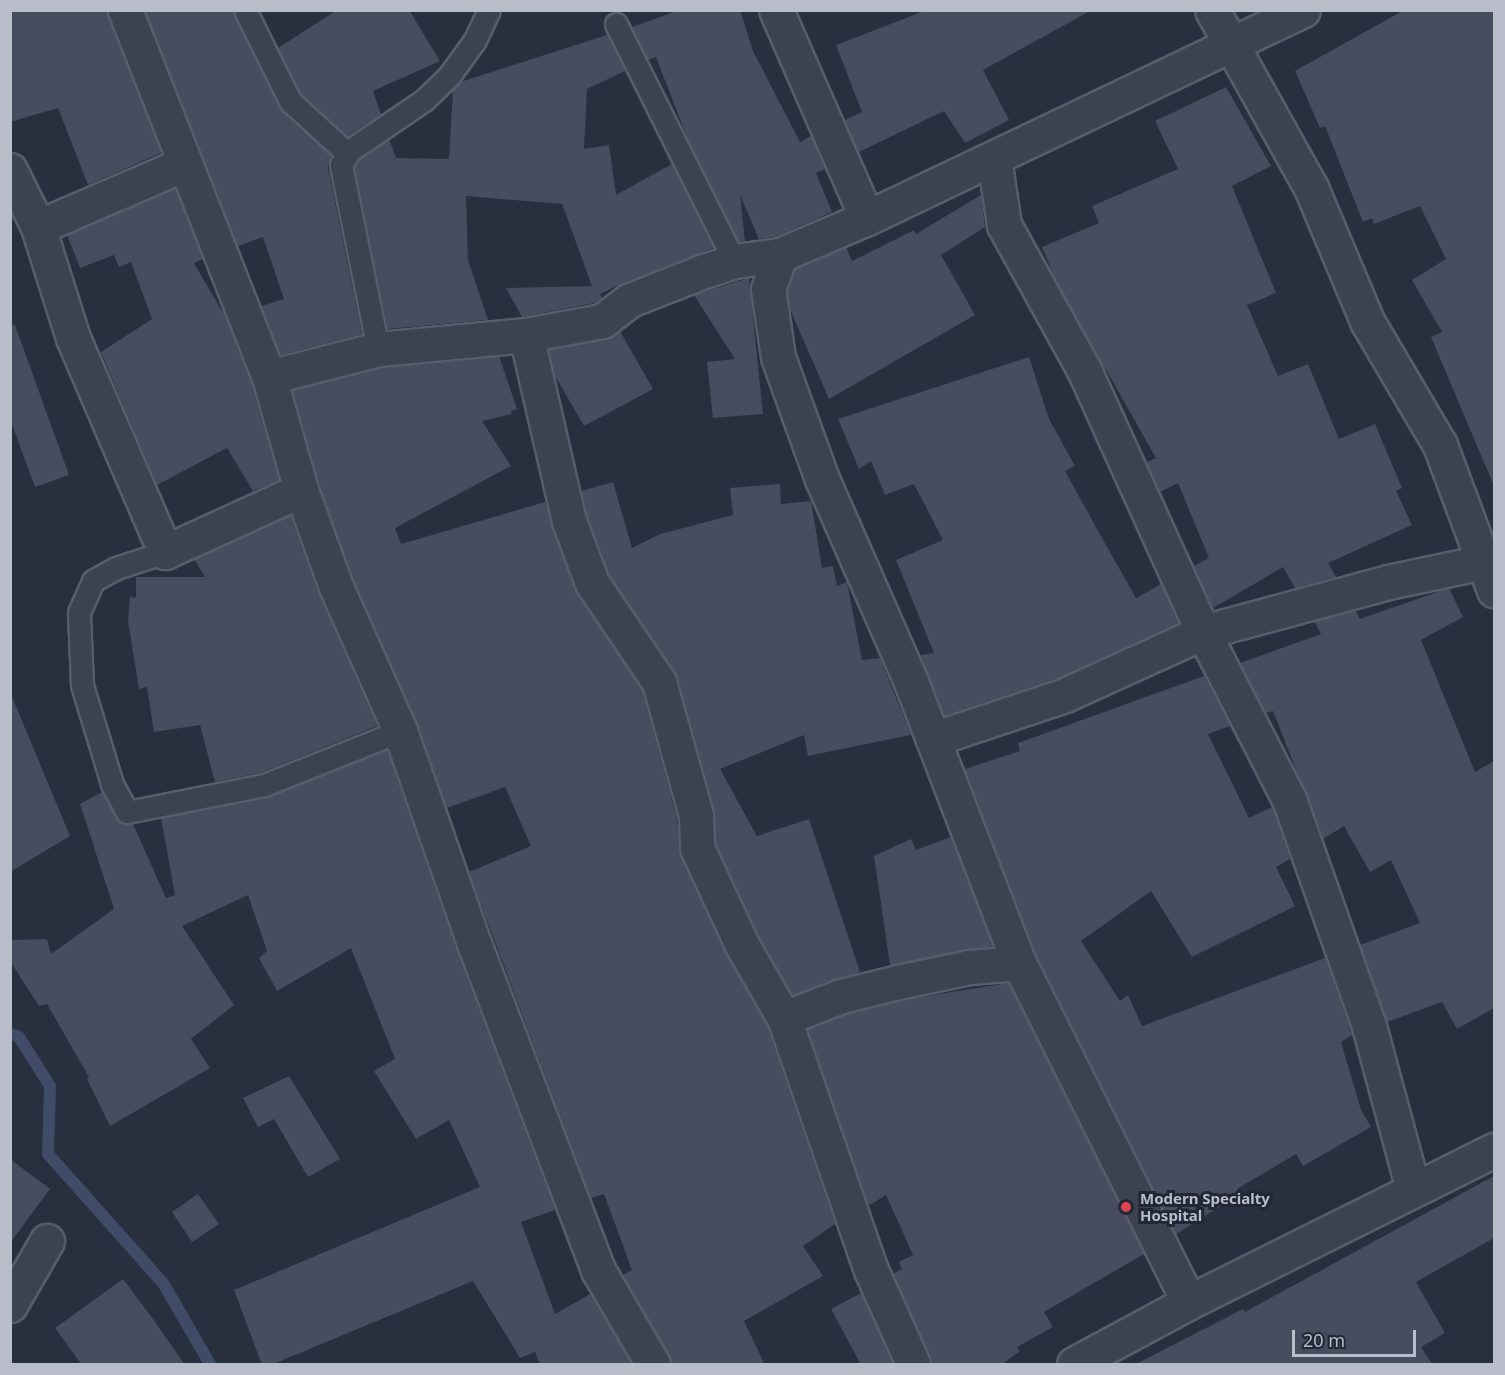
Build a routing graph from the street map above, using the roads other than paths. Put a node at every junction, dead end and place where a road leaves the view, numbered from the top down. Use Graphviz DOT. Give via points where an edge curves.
graph roads {
  1 [pos="125,10"];
  2 [pos="245,10"];
  3 [pos="489,10"];
  4 [pos="776,10"];
  5 [pos="1212,10"];
  6 [pos="1303,10"];
  7 [pos="616,24"];
  8 [pos="1229,43"];
  9 [pos="347,153"];
  10 [pos="994,158"];
  11 [pos="184,164"];
  12 [pos="10,170"];
  13 [pos="867,218"];
  14 [pos="38,227"];
  15 [pos="780,255"];
  16 [pos="734,261"];
  17 [pos="526,334"];
  18 [pos="378,349"];
  19 [pos="269,377"];
  20 [pos="301,490"];
  21 [pos="165,552"];
  22 [pos="1489,576"];
  23 [pos="1203,632"];
  24 [pos="400,731"];
  25 [pos="933,739"];
  26 [pos="1019,963"];
  27 [pos="784,1018"];
  28 [pos="1494,1150"];
  29 [pos="1413,1189"];
  30 [pos="47,1241"];
  31 [pos="1189,1302"];
  32 [pos="10,1305"];
  33 [pos="653,1365"];
  34 [pos="913,1365"];
  35 [pos="1074,1365"];
  1 -- 11 [label="street"];
  2 -- 9 [label="lane" via="290,100"];
  3 -- 9 [label="lane" via="475,40 449,76 424,100"];
  4 -- 13 [label="street"];
  5 -- 8 [label="street"];
  6 -- 8 [label="street"];
  7 -- 16 [label="lane"];
  8 -- 10 [label="street"];
  8 -- 22 [label="street" via="1312,190 1367,321 1440,444"];
  9 -- 18 [label="lane" via="341,165"];
  10 -- 13 [label="street"];
  10 -- 23 [label="street" via="1004,225 1085,372"];
  11 -- 14 [label="street"];
  11 -- 19 [label="street"];
  12 -- 14 [label="street"];
  13 -- 15 [label="street"];
  14 -- 21 [label="street" via="74,338"];
  15 -- 16 [label="street"];
  15 -- 25 [label="street" via="768,289 778,357 822,479"];
  16 -- 17 [label="street" via="630,300 602,321"];
  17 -- 18 [label="street"];
  17 -- 27 [label="street" via="569,521 588,573 659,682 696,815 698,848 741,943"];
  18 -- 19 [label="street"];
  19 -- 20 [label="street"];
  20 -- 21 [label="street"];
  20 -- 24 [label="street" via="336,587"];
  21 -- 24 [label="lane" via="116,568 93,581 79,612 82,685 112,784 127,812 264,785"];
  22 -- 23 [label="street" via="1388,582"];
  23 -- 25 [label="street" via="1065,695"];
  23 -- 29 [label="street" via="1289,799 1312,860 1369,1026"];
  24 -- 33 [label="street" via="475,946 597,1270"];
  25 -- 26 [label="street"];
  26 -- 27 [label="street" via="970,967 897,982 840,996"];
  26 -- 31 [label="street"];
  27 -- 34 [label="street" via="871,1270"];
  28 -- 29 [label="street"];
  29 -- 31 [label="street"];
  30 -- 32 [label="street"];
  31 -- 35 [label="street"];
}
